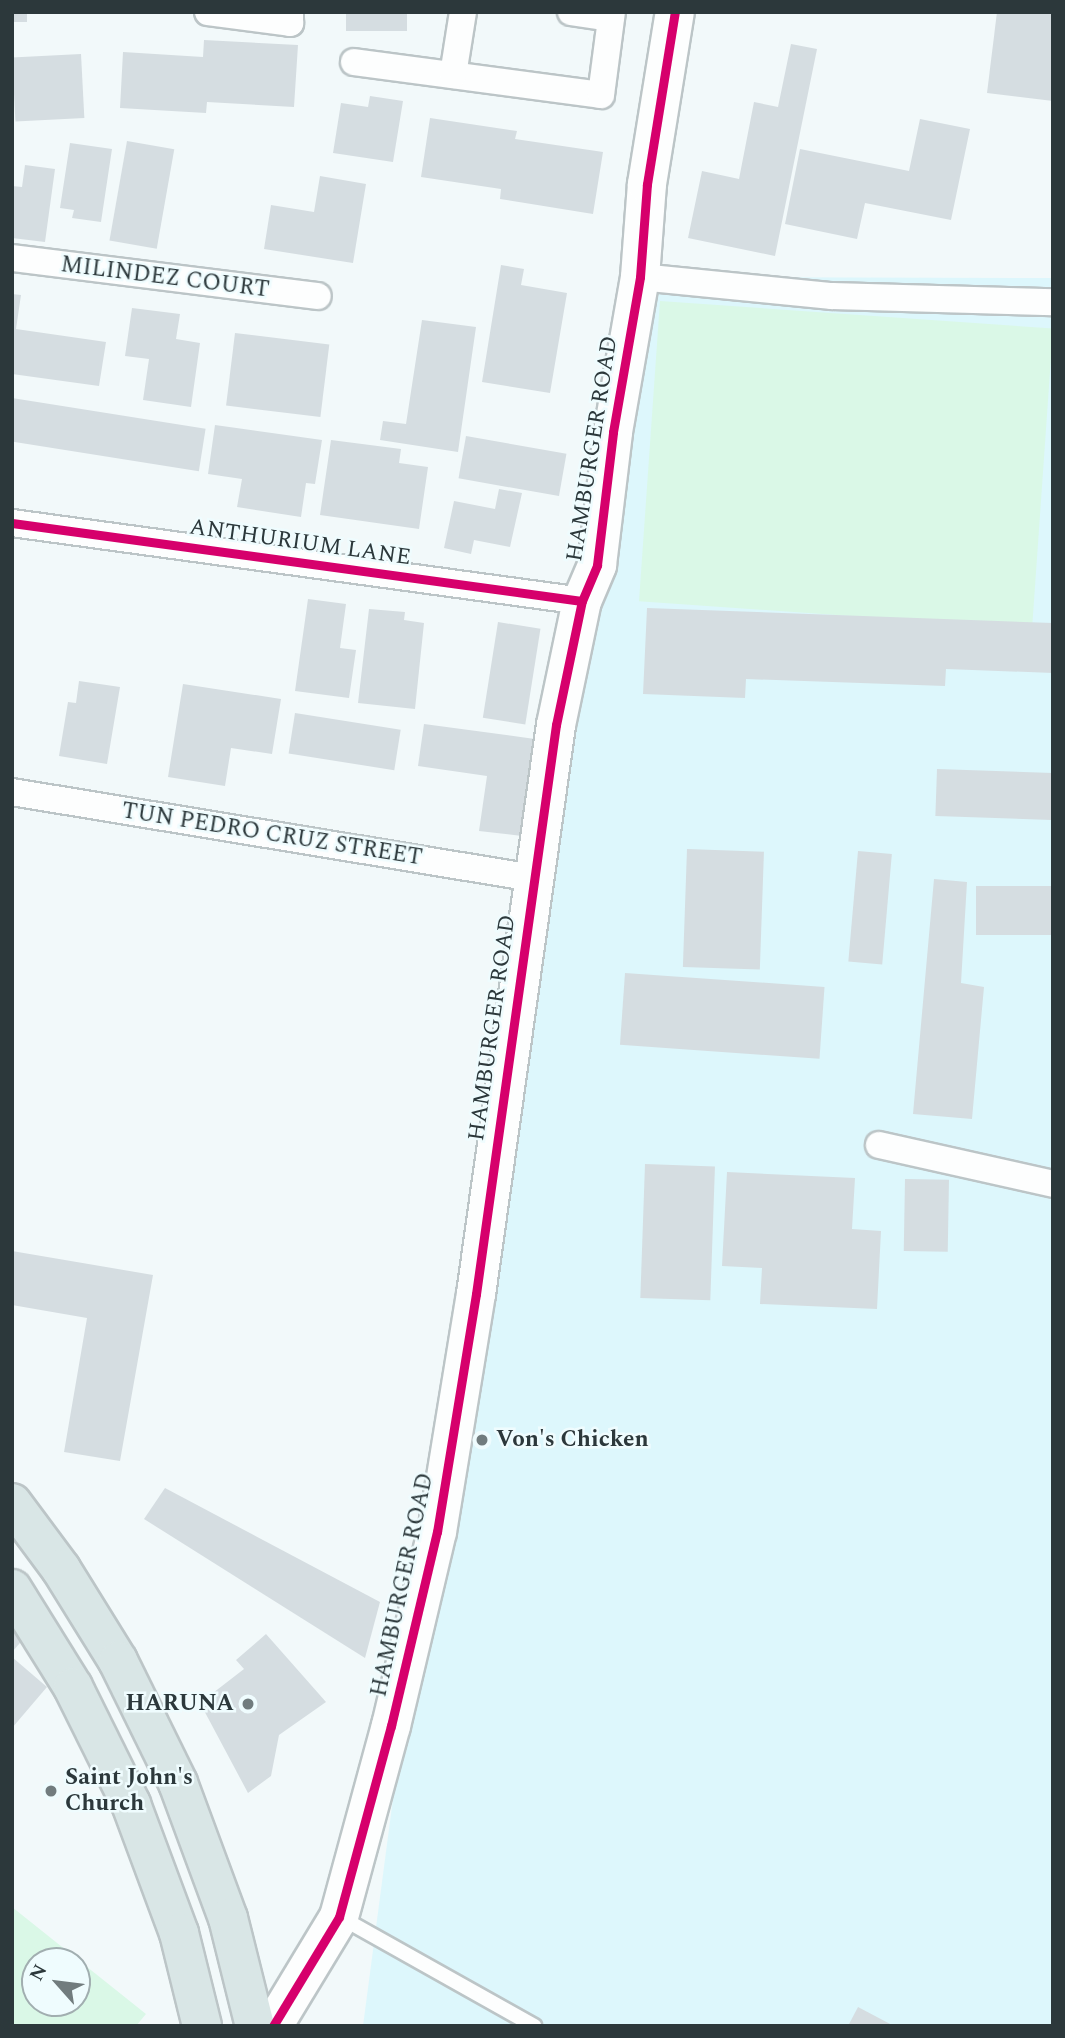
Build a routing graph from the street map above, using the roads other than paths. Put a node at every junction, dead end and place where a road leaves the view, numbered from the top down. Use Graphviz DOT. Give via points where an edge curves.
graph roads {
  1 [pos="208,12"];
  2 [pos="290,12"];
  3 [pos="463,12"];
  4 [pos="571,12"];
  5 [pos="675,12"];
  6 [pos="612,15"];
  7 [pos="354,62"];
  8 [pos="453,75"];
  9 [pos="12,258"];
  10 [pos="640,277"];
  11 [pos="318,296"];
  12 [pos="1053,302"];
  13 [pos="12,523"];
  14 [pos="582,601"];
  15 [pos="12,792"];
  16 [pos="533,878"];
  17 [pos="879,1145"];
  18 [pos="1053,1184"];
  19 [pos="12,1503"];
  20 [pos="12,1589"];
  21 [pos="339,1917"];
  22 [pos="202,2026"];
  23 [pos="254,2026"];
  24 [pos="273,2026"];
  25 [pos="534,2026"];
  1 -- 2 [label="street" via="290,23"];
  3 -- 8 [label="street"];
  4 -- 6 [label="street"];
  5 -- 10 [label="street, HAMBURGER ROAD" via="647,184"];
  6 -- 8 [label="street" via="601,95"];
  7 -- 8 [label="street"];
  9 -- 11 [label="street, MILINDEZ COURT"];
  10 -- 12 [label="street" via="831,296"];
  10 -- 14 [label="street, HAMBURGER ROAD" via="613,432 597,565"];
  13 -- 14 [label="street, ANTHURIUM LANE"];
  14 -- 16 [label="street, HAMBURGER ROAD" via="556,725"];
  15 -- 16 [label="street, TUN PEDRO CRUZ STREET"];
  16 -- 21 [label="street, HAMBURGER ROAD" via="476,1294 437,1532 395,1712"];
  17 -- 18 [label="street"];
  19 -- 23 [label="main road" via="94,1620 172,1770 228,1918"];
  20 -- 22 [label="main road" via="73,1686 131,1804 179,1933"];
  21 -- 24 [label="street, HAMBURGER ROAD"];
  21 -- 25 [label="lane"];
}
